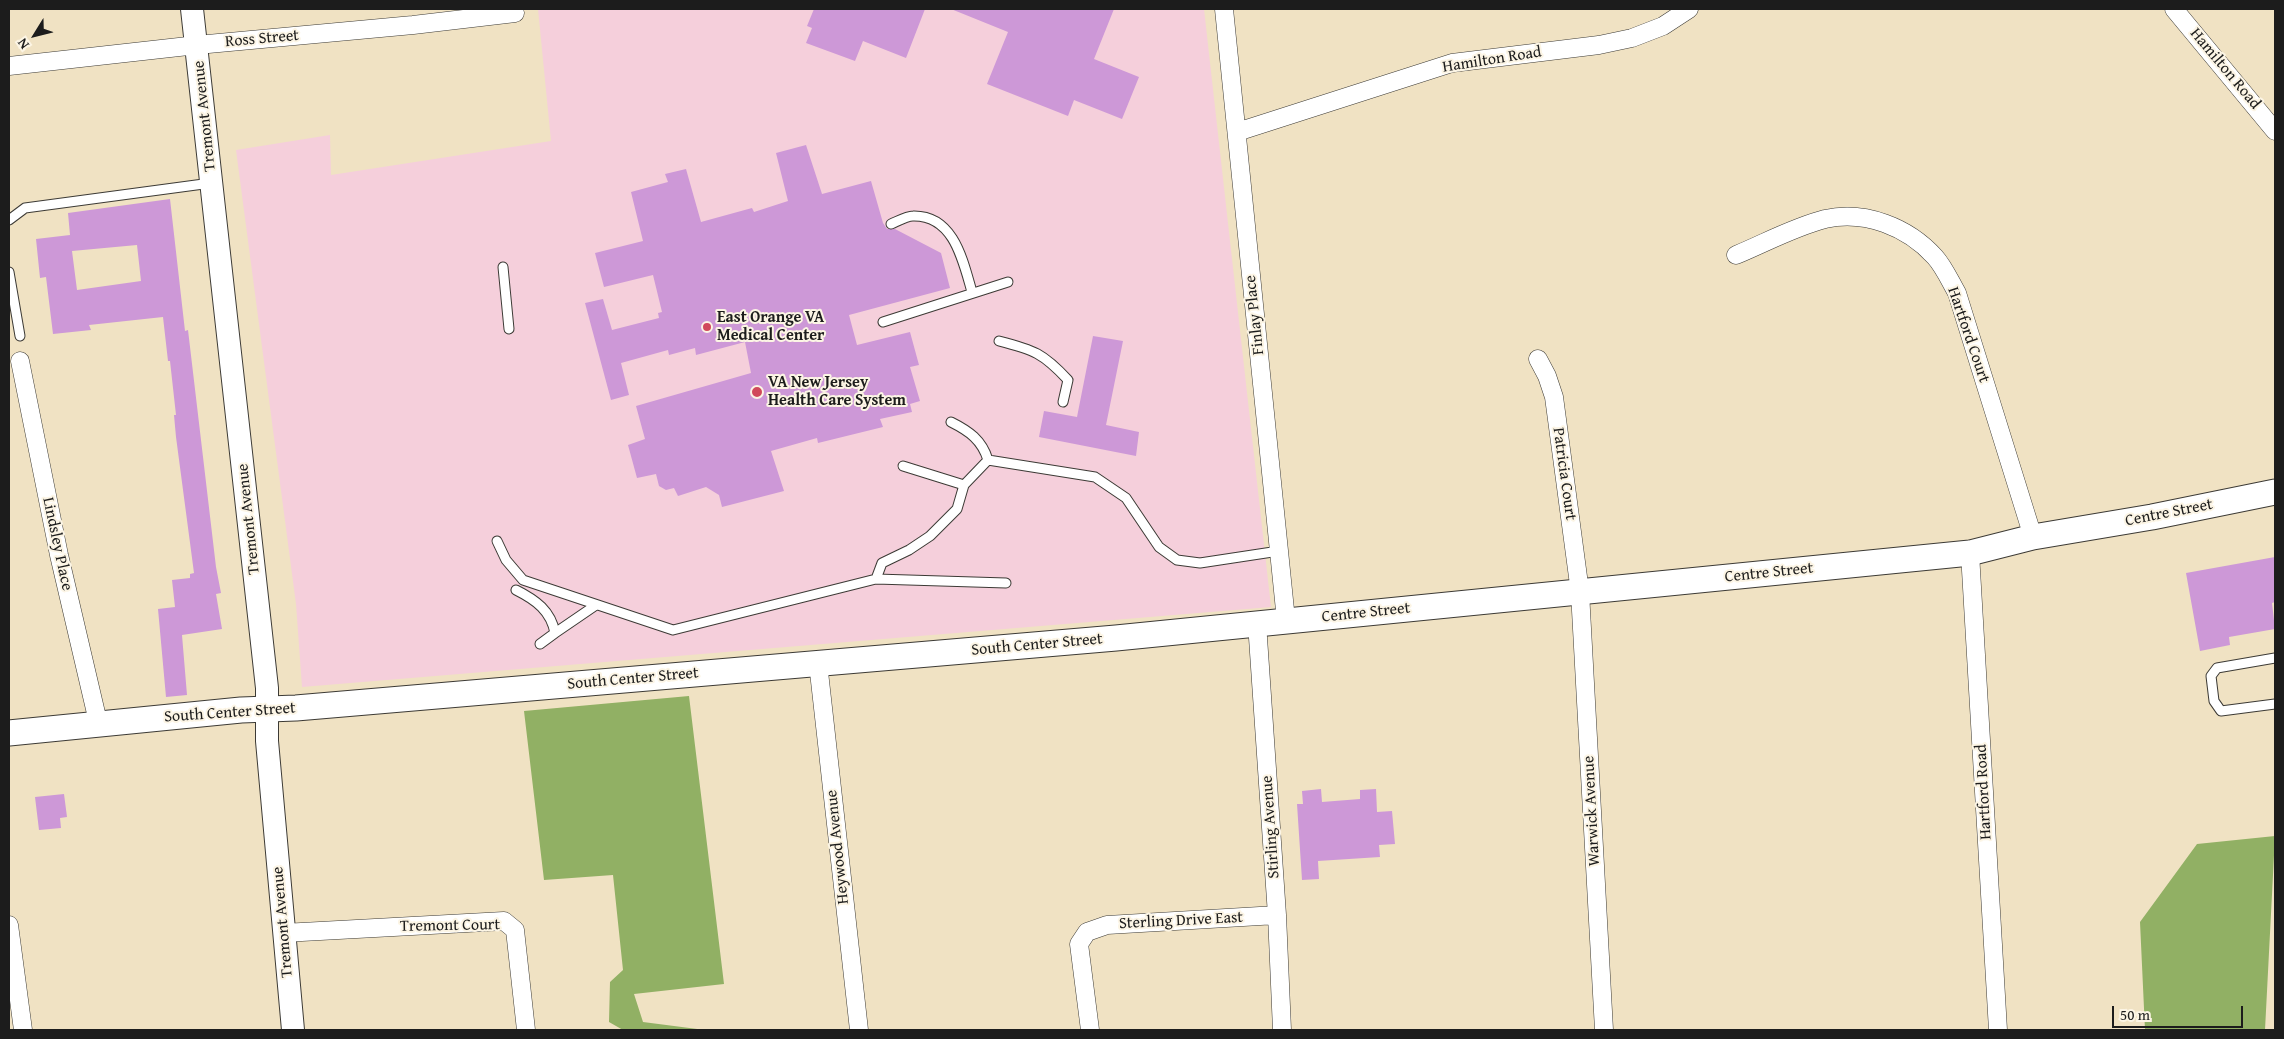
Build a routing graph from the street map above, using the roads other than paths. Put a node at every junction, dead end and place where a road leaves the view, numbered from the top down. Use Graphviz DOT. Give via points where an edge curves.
graph roads {
  1 [pos="192,9"];
  2 [pos="1224,9"];
  3 [pos="1689,9"];
  4 [pos="2174,9"];
  5 [pos="515,13"];
  6 [pos="413,17"];
  7 [pos="197,45"];
  8 [pos="9,66"];
  9 [pos="2275,130"];
  10 [pos="1237,132"];
  11 [pos="212,183"];
  12 [pos="9,220"];
  13 [pos="892,224"];
  14 [pos="1736,255"];
  15 [pos="503,267"];
  16 [pos="9,272"];
  17 [pos="1008,282"];
  18 [pos="972,292"];
  19 [pos="883,322"];
  20 [pos="509,329"];
  21 [pos="20,336"];
  22 [pos="999,341"];
  23 [pos="1538,359"];
  24 [pos="20,361"];
  25 [pos="1063,402"];
  26 [pos="951,422"];
  27 [pos="988,460"];
  28 [pos="903,466"];
  29 [pos="964,485"];
  30 [pos="2275,492"];
  31 [pos="2033,537"];
  32 [pos="497,541"];
  33 [pos="1279,551"];
  34 [pos="1970,553"];
  35 [pos="876,579"];
  36 [pos="1006,583"];
  37 [pos="516,590"];
  38 [pos="1580,592"];
  39 [pos="596,605"];
  40 [pos="1286,620"];
  41 [pos="1257,623"];
  42 [pos="555,634"];
  43 [pos="540,644"];
  44 [pos="2275,658"];
  45 [pos="818,663"];
  46 [pos="2275,704"];
  47 [pos="268,710"];
  48 [pos="99,726"];
  49 [pos="9,734"];
  50 [pos="1277,915"];
  51 [pos="9,925"];
  52 [pos="283,933"];
  53 [pos="23,1030"];
  54 [pos="292,1030"];
  55 [pos="526,1030"];
  56 [pos="859,1030"];
  57 [pos="1090,1030"];
  58 [pos="1282,1030"];
  59 [pos="1604,1030"];
  60 [pos="1998,1030"];
  1 -- 7 [label="street, Tremont Avenue"];
  2 -- 10 [label="street, Finlay Place"];
  3 -- 10 [label="street, Hamilton Road" via="1663,26 1632,38 1452,63"];
  4 -- 9 [label="street, Hamilton Road"];
  5 -- 6 [label="street, Ross Street"];
  6 -- 7 [label="street, Ross Street"];
  7 -- 8 [label="street, Ross Street"];
  7 -- 11 [label="street, Tremont Avenue"];
  10 -- 33 [label="street, Finlay Place"];
  11 -- 12 [label="lane" via="25,208"];
  11 -- 47 [label="street, Tremont Avenue"];
  13 -- 18 [label="lane" via="912,216 932,218 949,232"];
  14 -- 31 [label="street, Hartford Court" via="1826,219 1872,219 1895,226 1918,240 1936,258 1957,293"];
  15 -- 20 [label="lane"];
  16 -- 21 [label="lane"];
  17 -- 18 [label="lane"];
  18 -- 19 [label="lane"];
  22 -- 25 [label="lane" via="1031,349 1052,363 1068,380"];
  23 -- 38 [label="street, Patricia Court" via="1554,397"];
  24 -- 48 [label="street, Lindsley Place" via="59,555"];
  26 -- 27 [label="lane" via="972,434 985,450"];
  27 -- 29 [label="lane"];
  27 -- 33 [label="lane" via="1096,477 1126,498 1159,546 1177,560 1200,564"];
  28 -- 29 [label="lane"];
  29 -- 35 [label="lane" via="957,510 930,536 882,563"];
  30 -- 31 [label="main road, Centre Street"];
  31 -- 34 [label="main road, Centre Street"];
  32 -- 39 [label="lane" via="506,560 523,580"];
  33 -- 40 [label="street, Finlay Place"];
  34 -- 38 [label="main road, Centre Street"];
  34 -- 60 [label="street, Hartford Road"];
  35 -- 36 [label="lane"];
  35 -- 39 [label="lane" via="673,630"];
  37 -- 42 [label="lane" via="535,600 552,620"];
  38 -- 40 [label="main road, Centre Street"];
  38 -- 59 [label="street, Warwick Avenue"];
  39 -- 42 [label="lane"];
  40 -- 41 [label="main road, Centre Street"];
  41 -- 45 [label="main road, South Center Street"];
  41 -- 50 [label="street, Stirling Avenue"];
  42 -- 43 [label="lane"];
  44 -- 46 [label="lane" via="2217,668 2211,676 2214,701 2221,712"];
  45 -- 47 [label="main road, South Center Street"];
  45 -- 56 [label="street, Heywood Avenue"];
  47 -- 48 [label="main road, South Center Street"];
  47 -- 52 [label="street, Tremont Avenue" via="267,740"];
  48 -- 49 [label="main road, South Center Street"];
  50 -- 57 [label="street, Sterling Drive East" via="1107,925 1087,932 1079,944"];
  50 -- 58 [label="street, Stirling Avenue"];
  51 -- 53 [label="street"];
  52 -- 54 [label="street, Tremont Avenue"];
  52 -- 55 [label="street, Tremont Court" via="504,921 515,930"];
}
